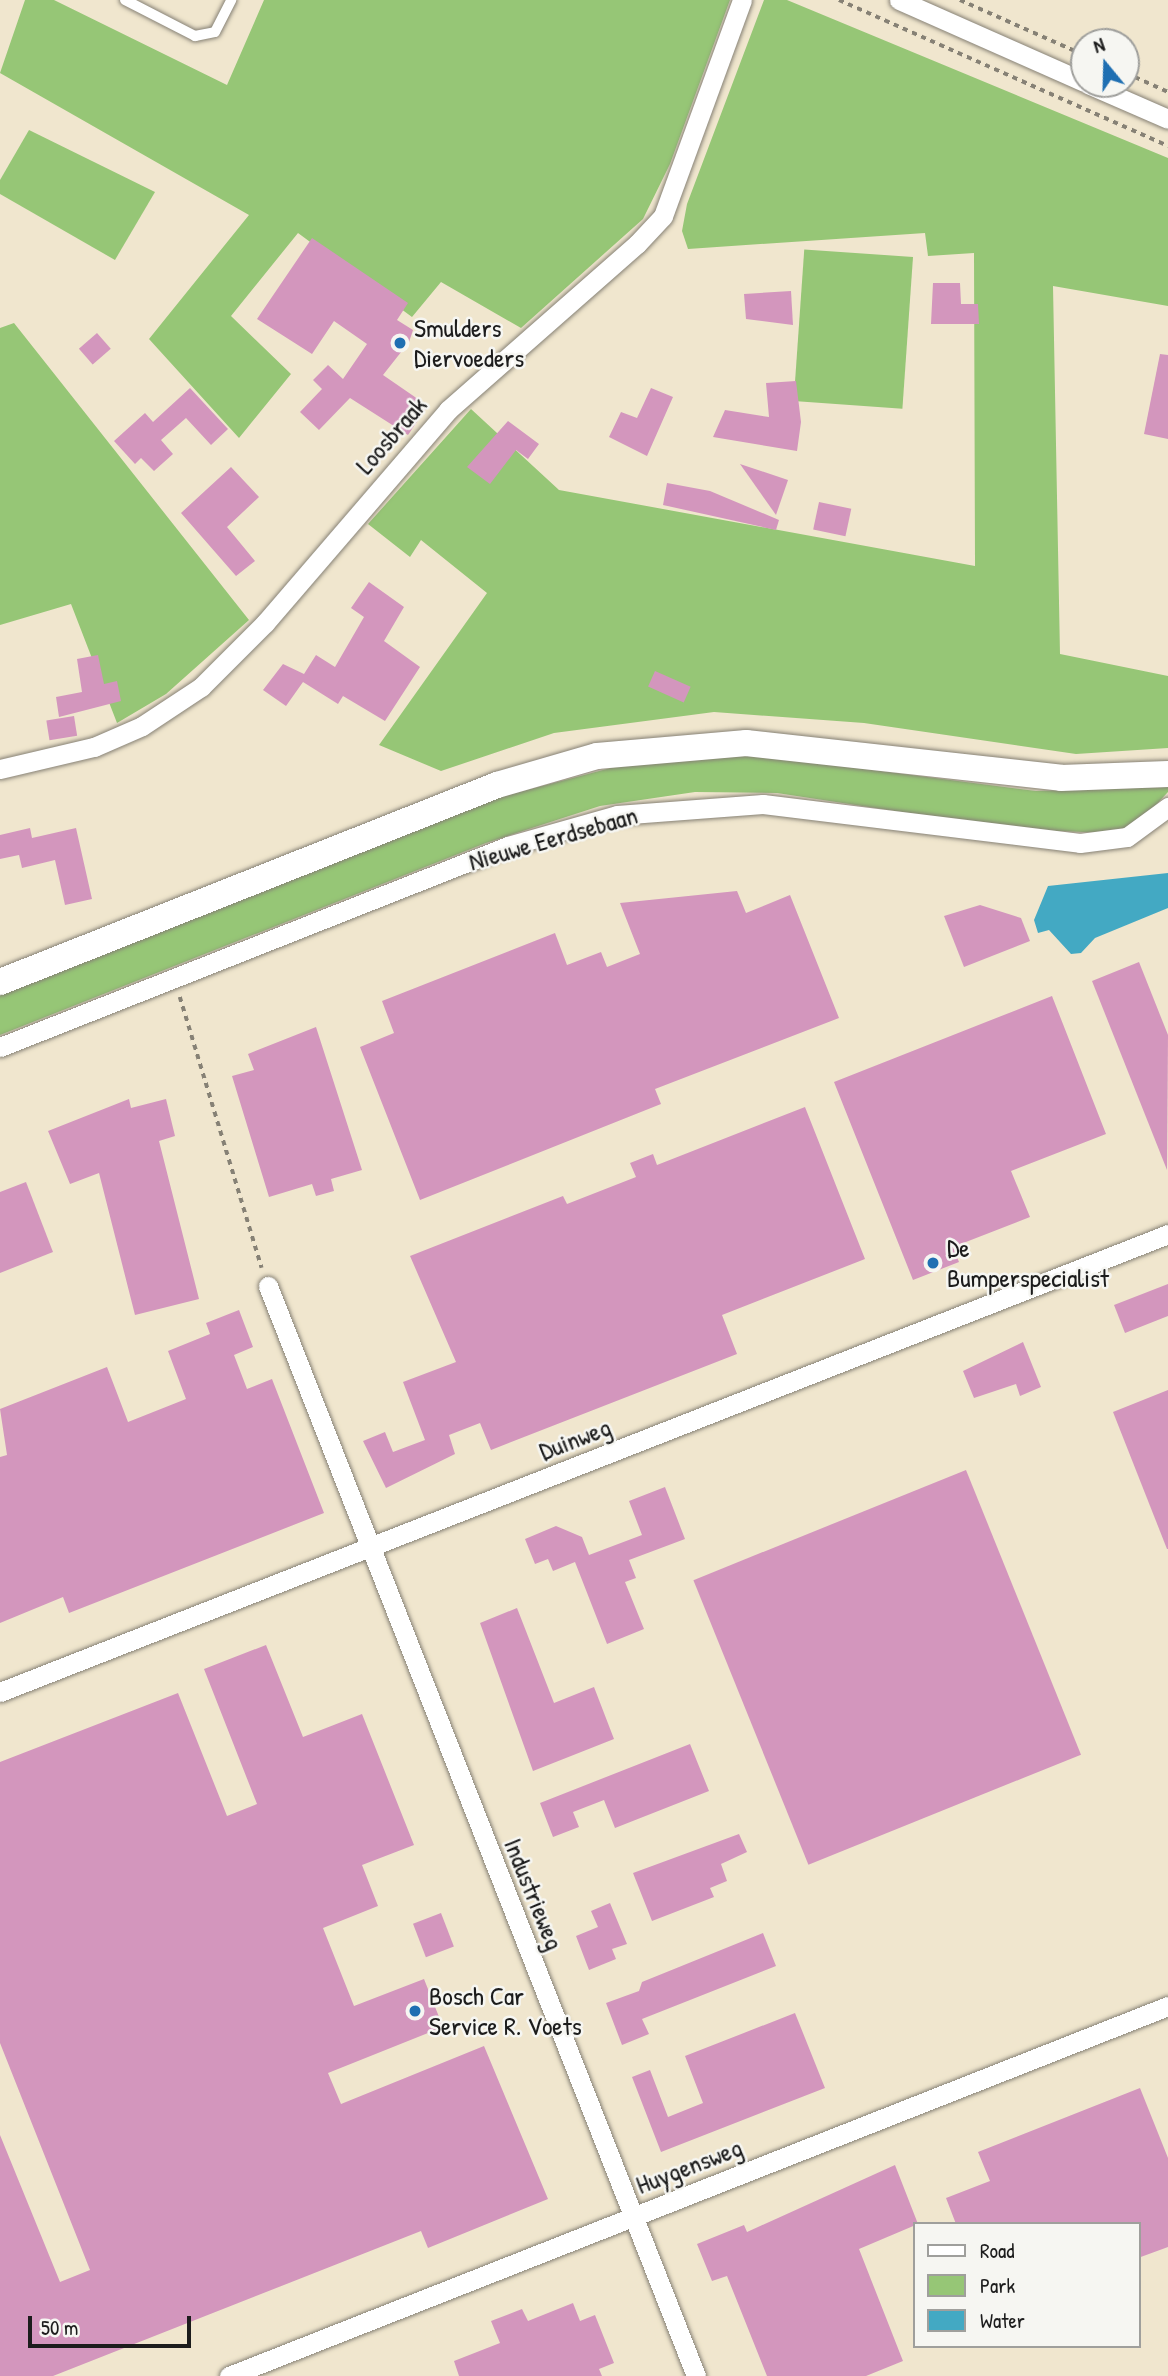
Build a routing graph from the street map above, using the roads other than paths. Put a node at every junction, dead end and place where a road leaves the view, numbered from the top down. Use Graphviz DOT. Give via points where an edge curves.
graph roads {
  1 [pos="125,0"];
  2 [pos="231,0"];
  3 [pos="742,0"];
  4 [pos="899,0"];
  5 [pos="1070,76"];
  6 [pos="1120,98"];
  7 [pos="1168,119"];
  8 [pos="0,769"];
  9 [pos="1168,774"];
  10 [pos="1168,807"];
  11 [pos="0,982"];
  12 [pos="0,1046"];
  13 [pos="1168,1234"];
  14 [pos="268,1286"];
  15 [pos="369,1548"];
  16 [pos="0,1692"];
  17 [pos="1168,2006"];
  18 [pos="634,2216"];
  19 [pos="229,2376"];
  20 [pos="696,2376"];
  1 -- 2 [label="lane" via="195,36 215,32"];
  3 -- 8 [label="street, Loosbraak" via="663,216 637,244 447,410 265,623 201,687 142,726 94,747"];
  4 -- 5 [label="street"];
  6 -- 7 [label="street"];
  9 -- 11 [label="main road" via="1048,777 746,743 597,756 497,785"];
  10 -- 12 [label="street, Nieuwe Eerdsebaan" via="1127,837 1080,843 763,804 617,814 508,846"];
  13 -- 15 [label="street, Duinweg"];
  14 -- 15 [label="street, Industrieweg"];
  15 -- 16 [label="street, Duinweg"];
  15 -- 18 [label="street, Industrieweg"];
  17 -- 18 [label="street, Huygensweg"];
  18 -- 19 [label="street, Huygensweg"];
  18 -- 20 [label="street, Industrieweg"];
}
